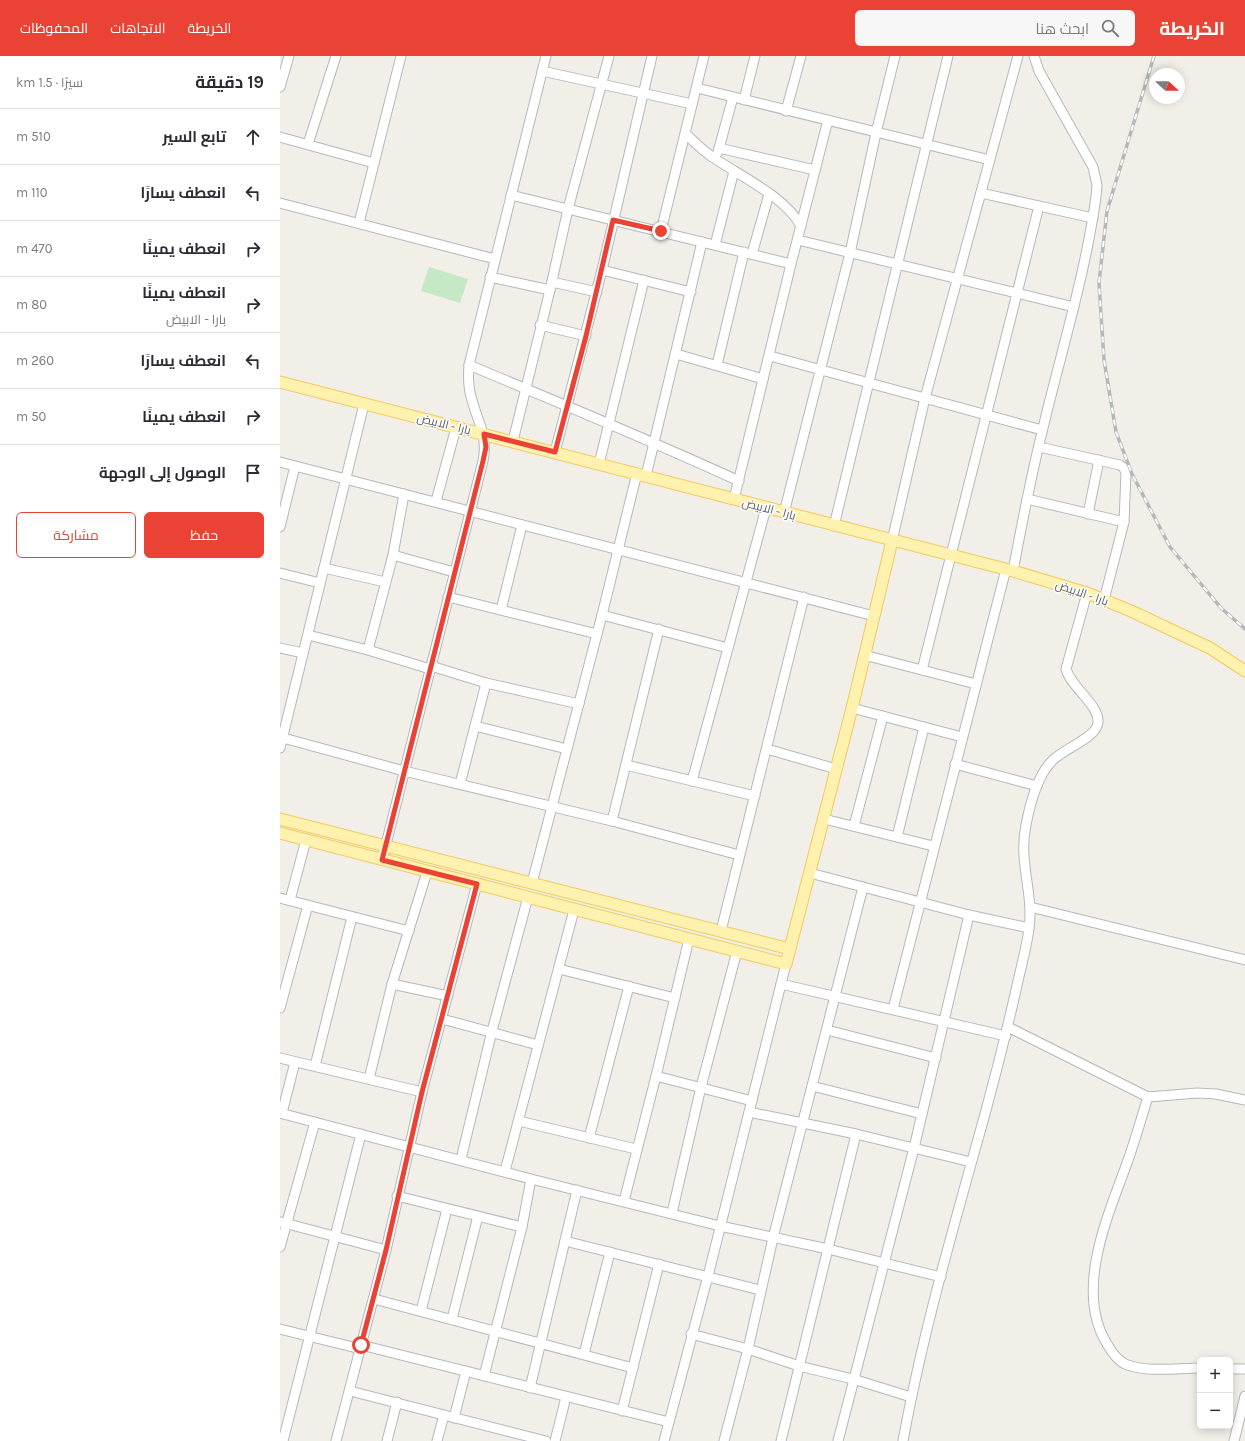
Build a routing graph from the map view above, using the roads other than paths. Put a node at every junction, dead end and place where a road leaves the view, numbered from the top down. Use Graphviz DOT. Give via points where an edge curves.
graph roads {
  1 [pos="289,56"];
  2 [pos="401,56"];
  3 [pos="546,56"];
  4 [pos="609,56"];
  5 [pos="652,56"];
  6 [pos="704,56"];
  7 [pos="756,56"];
  8 [pos="801,56"];
  9 [pos="895,56"];
  10 [pos="948,56"];
  11 [pos="1018,56"];
  12 [pos="1034,56"];
  13 [pos="333,57"];
  14 [pos="542,71"];
  15 [pos="602,84"];
  16 [pos="280,87"];
  17 [pos="697,88"];
  18 [pos="643,93"];
  19 [pos="733,97"];
  20 [pos="744,100"];
  21 [pos="692,104"];
  22 [pos="786,111"];
  23 [pos="828,120"];
  24 [pos="876,133"];
  25 [pos="686,134"];
  26 [pos="280,137"];
  27 [pos="308,144"];
  28 [pos="927,145"];
  29 [pos="719,148"];
  30 [pos="715,159"];
  31 [pos="990,160"];
  32 [pos="374,163"];
  33 [pos="816,170"];
  34 [pos="734,171"];
  35 [pos="981,193"];
  36 [pos="769,194"];
  37 [pos="511,195"];
  38 [pos="280,203"];
  39 [pos="1039,206"];
  40 [pos="568,209"];
  41 [pos="1093,218"];
  42 [pos="613,220"];
  43 [pos="359,223"];
  44 [pos="802,226"];
  45 [pos="661,231"];
  46 [pos="798,240"];
  47 [pos="702,242"];
  48 [pos="715,245"];
  49 [pos="748,253"];
  50 [pos="850,253"];
  51 [pos="495,259"];
  52 [pos="791,264"];
  53 [pos="897,265"];
  54 [pos="602,270"];
  55 [pos="490,278"];
  56 [pos="644,280"];
  57 [pos="957,280"];
  58 [pos="551,286"];
  59 [pos="596,292"];
  60 [pos="691,292"];
  61 [pos="1017,293"];
  62 [pos="1074,307"];
  63 [pos="540,325"];
  64 [pos="586,336"];
  65 [pos="676,354"];
  66 [pos="770,356"];
  67 [pos="469,365"];
  68 [pos="717,365"];
  69 [pos="821,370"];
  70 [pos="763,379"];
  71 [pos="280,382"];
  72 [pos="869,383"];
  73 [pos="525,389"];
  74 [pos="925,398"];
  75 [pos="364,404"];
  76 [pos="568,406"];
  77 [pos="986,415"];
  78 [pos="609,425"];
  79 [pos="456,428"];
  80 [pos="1042,430"];
  81 [pos="484,434"];
  82 [pos="513,441"];
  83 [pos="654,442"];
  84 [pos="1039,447"];
  85 [pos="555,452"];
  86 [pos="1099,460"];
  87 [pos="280,462"];
  88 [pos="599,464"];
  89 [pos="295,466"];
  90 [pos="642,475"];
  91 [pos="345,479"];
  92 [pos="739,481"];
  93 [pos="404,494"];
  94 [pos="734,499"];
  95 [pos="1026,499"];
  96 [pos="436,501"];
  97 [pos="766,508"];
  98 [pos="471,511"];
  99 [pos="784,513"];
  100 [pos="1088,514"];
  101 [pos="1124,522"];
  102 [pos="522,525"];
  103 [pos="834,526"];
  104 [pos="280,527"];
  105 [pos="892,542"];
  106 [pos="619,549"];
  107 [pos="393,555"];
  108 [pos="950,556"];
  109 [pos="324,568"];
  110 [pos="1009,570"];
  111 [pos="454,572"];
  112 [pos="280,573"];
  113 [pos="320,582"];
  114 [pos="385,582"];
  115 [pos="746,584"];
  116 [pos="1087,594"];
  117 [pos="448,597"];
  118 [pos="804,597"];
  119 [pos="1104,600"];
  120 [pos="501,610"];
  121 [pos="602,615"];
  122 [pos="874,616"];
  123 [pos="659,629"];
  124 [pos="597,634"];
  125 [pos="308,635"];
  126 [pos="280,648"];
  127 [pos="728,648"];
  128 [pos="368,650"];
  129 [pos="303,653"];
  130 [pos="864,655"];
  131 [pos="431,668"];
  132 [pos="922,670"];
  133 [pos="1245,671"];
  134 [pos="486,683"];
  135 [pos="976,684"];
  136 [pos="579,704"];
  137 [pos="852,708"];
  138 [pos="883,716"];
  139 [pos="475,726"];
  140 [pos="924,727"];
  141 [pos="962,737"];
  142 [pos="282,738"];
  143 [pos="280,748"];
  144 [pos="567,749"];
  145 [pos="767,749"];
  146 [pos="626,764"];
  147 [pos="955,764"];
  148 [pos="836,769"];
  149 [pos="404,771"];
  150 [pos="692,781"];
  151 [pos="460,784"];
  152 [pos="1037,786"];
  153 [pos="755,796"];
  154 [pos="552,806"];
  155 [pos="280,819"];
  156 [pos="824,819"];
  157 [pos="612,821"];
  158 [pos="854,826"];
  159 [pos="280,833"];
  160 [pos="897,837"];
  161 [pos="306,840"];
  162 [pos="385,846"];
  163 [pos="933,846"];
  164 [pos="739,855"];
  165 [pos="382,860"];
  166 [pos="426,872"];
  167 [pos="810,872"];
  168 [pos="532,883"];
  169 [pos="477,884"];
  170 [pos="863,887"];
  171 [pos="528,897"];
  172 [pos="280,898"];
  173 [pos="290,900"];
  174 [pos="919,902"];
  175 [pos="308,905"];
  176 [pos="1030,907"];
  177 [pos="574,910"];
  178 [pos="969,915"];
  179 [pos="352,917"];
  180 [pos="1029,928"];
  181 [pos="409,930"];
  182 [pos="721,931"];
  183 [pos="689,939"];
  184 [pos="790,949"];
  185 [pos="737,951"];
  186 [pos="1245,960"];
  187 [pos="786,964"];
  188 [pos="559,969"];
  189 [pos="392,984"];
  190 [pos="782,984"];
  191 [pos="629,986"];
  192 [pos="448,996"];
  193 [pos="836,996"];
  194 [pos="674,998"];
  195 [pos="280,1008"];
  196 [pos="892,1009"];
  197 [pos="442,1019"];
  198 [pos="945,1022"];
  199 [pos="827,1030"];
  200 [pos="492,1031"];
  201 [pos="1007,1031"];
  202 [pos="538,1044"];
  203 [pos="280,1058"];
  204 [pos="936,1058"];
  205 [pos="295,1062"];
  206 [pos="315,1066"];
  207 [pos="656,1076"];
  208 [pos="369,1079"];
  209 [pos="812,1086"];
  210 [pos="701,1087"];
  211 [pos="422,1092"];
  212 [pos="1148,1096"];
  213 [pos="1245,1100"];
  214 [pos="752,1101"];
  215 [pos="749,1112"];
  216 [pos="281,1113"];
  217 [pos="922,1114"];
  218 [pos="519,1121"];
  219 [pos="315,1122"];
  220 [pos="803,1123"];
  221 [pos="361,1134"];
  222 [pos="856,1134"];
  223 [pos="589,1138"];
  224 [pos="410,1146"];
  225 [pos="914,1148"];
  226 [pos="636,1149"];
  227 [pos="461,1159"];
  228 [pos="972,1162"];
  229 [pos="505,1171"];
  230 [pos="531,1179"];
  231 [pos="578,1190"];
  232 [pos="398,1196"];
  233 [pos="624,1201"];
  234 [pos="446,1208"];
  235 [pos="672,1213"];
  236 [pos="478,1216"];
  237 [pos="283,1223"];
  238 [pos="720,1226"];
  239 [pos="522,1227"];
  240 [pos="334,1236"];
  241 [pos="773,1238"];
  242 [pos="565,1241"];
  243 [pos="280,1247"];
  244 [pos="828,1248"];
  245 [pos="386,1250"];
  246 [pos="610,1252"];
  247 [pos="883,1263"];
  248 [pos="659,1264"];
  249 [pos="708,1276"];
  250 [pos="941,1277"];
  251 [pos="760,1290"];
  252 [pos="374,1299"];
  253 [pos="421,1311"];
  254 [pos="452,1319"];
  255 [pos="280,1328"];
  256 [pos="496,1331"];
  257 [pos="692,1334"];
  258 [pos="309,1336"];
  259 [pos="542,1342"];
  260 [pos="361,1347"];
  261 [pos="748,1349"];
  262 [pos="584,1354"];
  263 [pos="799,1366"];
  264 [pos="633,1368"];
  265 [pos="1197,1368"];
  266 [pos="1233,1368"];
  267 [pos="1245,1369"];
  268 [pos="466,1371"];
  269 [pos="484,1376"];
  270 [pos="853,1379"];
  271 [pos="530,1388"];
  272 [pos="350,1391"];
  273 [pos="1245,1396"];
  274 [pos="566,1397"];
  275 [pos="911,1397"];
  276 [pos="397,1402"];
  277 [pos="622,1411"];
  278 [pos="444,1415"];
  279 [pos="454,1418"];
  280 [pos="669,1422"];
  281 [pos="283,1436"];
  282 [pos="336,1441"];
  283 [pos="387,1441"];
  284 [pos="437,1441"];
  285 [pos="546,1441"];
  286 [pos="555,1441"];
  287 [pos="664,1441"];
  288 [pos="724,1441"];
  289 [pos="781,1441"];
  290 [pos="838,1441"];
  291 [pos="903,1441"];
  292 [pos="1234,1441"];
  1 -- 16 [label="street"];
  2 -- 32 [label="street"];
  3 -- 14 [label="street"];
  4 -- 15 [label="street"];
  5 -- 18 [label="street"];
  6 -- 17 [label="street"];
  7 -- 20 [label="street"];
  8 -- 22 [label="street"];
  9 -- 24 [label="street"];
  10 -- 28 [label="street"];
  11 -- 31 [label="street"];
  12 -- 41 [label="street" via="1039,71 1093,167 1097,185"];
  13 -- 27 [label="street"];
  14 -- 15 [label="street"];
  14 -- 37 [label="street"];
  15 -- 18 [label="street"];
  15 -- 40 [label="street"];
  17 -- 19 [label="street"];
  17 -- 21 [label="street"];
  18 -- 21 [label="street"];
  18 -- 42 [label="street"];
  19 -- 20 [label="street"];
  19 -- 29 [label="street"];
  20 -- 22 [label="street"];
  21 -- 25 [label="street"];
  22 -- 23 [label="street"];
  23 -- 24 [label="street"];
  23 -- 33 [label="street"];
  24 -- 28 [label="street"];
  24 -- 50 [label="street"];
  25 -- 30 [label="street"];
  25 -- 45 [label="street"];
  26 -- 27 [label="street"];
  27 -- 32 [label="street"];
  28 -- 31 [label="street"];
  28 -- 53 [label="street"];
  29 -- 30 [label="street"];
  29 -- 33 [label="street"];
  30 -- 34 [label="street"];
  31 -- 35 [label="street"];
  32 -- 43 [label="street"];
  33 -- 44 [label="street"];
  34 -- 36 [label="street"];
  34 -- 48 [label="street"];
  35 -- 39 [label="street"];
  35 -- 57 [label="street"];
  36 -- 44 [label="street" via="796,215"];
  36 -- 49 [label="street"];
  37 -- 40 [label="street"];
  37 -- 51 [label="street"];
  38 -- 43 [label="street"];
  39 -- 41 [label="street"];
  39 -- 61 [label="street"];
  40 -- 42 [label="street"];
  40 -- 58 [label="street"];
  41 -- 62 [label="street"];
  42 -- 45 [label="street"];
  42 -- 54 [label="street"];
  43 -- 51 [label="street"];
  44 -- 46 [label="street"];
  45 -- 47 [label="street"];
  46 -- 50 [label="street"];
  46 -- 52 [label="street"];
  47 -- 48 [label="street"];
  47 -- 60 [label="street"];
  48 -- 49 [label="street"];
  49 -- 52 [label="street"];
  49 -- 68 [label="street"];
  50 -- 53 [label="street"];
  50 -- 69 [label="street"];
  51 -- 55 [label="street"];
  52 -- 66 [label="street"];
  53 -- 57 [label="street"];
  53 -- 72 [label="street"];
  54 -- 56 [label="street"];
  54 -- 59 [label="street"];
  55 -- 58 [label="street"];
  55 -- 67 [label="street"];
  56 -- 60 [label="street"];
  56 -- 78 [label="street"];
  57 -- 61 [label="street"];
  57 -- 74 [label="street"];
  58 -- 59 [label="street"];
  58 -- 63 [label="street"];
  59 -- 64 [label="street"];
  60 -- 65 [label="street"];
  61 -- 62 [label="street"];
  61 -- 77 [label="street"];
  62 -- 80 [label="street"];
  63 -- 64 [label="street"];
  63 -- 73 [label="street"];
  64 -- 76 [label="street"];
  65 -- 68 [label="street"];
  65 -- 83 [label="street"];
  66 -- 69 [label="street"];
  66 -- 70 [label="street"];
  67 -- 73 [label="street"];
  67 -- 81 [label="street" via="468,381 472,400"];
  68 -- 70 [label="street"];
  69 -- 72 [label="street"];
  69 -- 99 [label="street"];
  70 -- 92 [label="street"];
  71 -- 75 [label="main road, بارا - الابيض"];
  72 -- 74 [label="street"];
  72 -- 103 [label="street"];
  73 -- 76 [label="street"];
  73 -- 82 [label="street"];
  74 -- 77 [label="street"];
  74 -- 105 [label="street"];
  75 -- 79 [label="main road, بارا - الابيض"];
  75 -- 91 [label="street"];
  76 -- 78 [label="street"];
  76 -- 85 [label="street"];
  77 -- 80 [label="street"];
  77 -- 108 [label="street"];
  78 -- 83 [label="street"];
  78 -- 88 [label="street"];
  79 -- 81 [label="main road, بارا - الابيض"];
  79 -- 96 [label="street"];
  80 -- 84 [label="street"];
  81 -- 82 [label="main road, بارا - الابيض"];
  81 -- 98 [label="street" via="486,447"];
  82 -- 85 [label="main road, بارا - الابيض"];
  83 -- 90 [label="street"];
  83 -- 92 [label="street"];
  84 -- 86 [label="street"];
  84 -- 95 [label="street"];
  85 -- 88 [label="main road, بارا - الابيض"];
  86 -- 100 [label="street"];
  86 -- 101 [label="street" via="1124,468"];
  87 -- 89 [label="street"];
  88 -- 90 [label="main road, بارا - الابيض"];
  89 -- 91 [label="street"];
  89 -- 104 [label="street"];
  90 -- 94 [label="main road, بارا - الابيض"];
  90 -- 106 [label="street"];
  91 -- 93 [label="street"];
  91 -- 109 [label="street"];
  92 -- 94 [label="street"];
  93 -- 96 [label="street"];
  93 -- 107 [label="street"];
  94 -- 97 [label="main road, بارا - الابيض"];
  95 -- 100 [label="street"];
  95 -- 110 [label="street"];
  96 -- 98 [label="street"];
  97 -- 99 [label="main road, بارا - الابيض"];
  97 -- 115 [label="street"];
  98 -- 102 [label="street"];
  98 -- 111 [label="street"];
  99 -- 103 [label="main road, بارا - الابيض"];
  100 -- 101 [label="street"];
  101 -- 119 [label="street"];
  102 -- 106 [label="street"];
  102 -- 120 [label="street"];
  103 -- 105 [label="main road, بارا - الابيض"];
  105 -- 108 [label="main road, بارا - الابيض"];
  105 -- 122 [label="main road"];
  106 -- 115 [label="street"];
  106 -- 121 [label="street"];
  107 -- 111 [label="street"];
  107 -- 114 [label="street"];
  108 -- 110 [label="main road, بارا - الابيض"];
  108 -- 132 [label="street"];
  109 -- 113 [label="street"];
  109 -- 114 [label="street"];
  110 -- 116 [label="main road, بارا - الابيض"];
  110 -- 135 [label="street"];
  111 -- 117 [label="street"];
  112 -- 113 [label="street"];
  113 -- 125 [label="street"];
  114 -- 128 [label="street"];
  115 -- 118 [label="street"];
  115 -- 127 [label="street"];
  116 -- 119 [label="main road, بارا - الابيض"];
  116 -- 152 [label="street" via="1066,669 1075,686 1097,712 1099,723 1095,731 1052,760"];
  117 -- 120 [label="street"];
  117 -- 131 [label="street"];
  118 -- 122 [label="street"];
  118 -- 145 [label="street"];
  119 -- 133 [label="main road, بارا - الابيض" via="1210,648"];
  120 -- 124 [label="street"];
  121 -- 123 [label="street"];
  121 -- 124 [label="street"];
  122 -- 130 [label="main road"];
  123 -- 127 [label="street"];
  123 -- 146 [label="street"];
  124 -- 136 [label="street"];
  125 -- 128 [label="street"];
  125 -- 129 [label="street"];
  126 -- 129 [label="street"];
  127 -- 150 [label="street"];
  128 -- 131 [label="street"];
  129 -- 142 [label="street"];
  130 -- 132 [label="street"];
  130 -- 137 [label="main road"];
  131 -- 134 [label="street"];
  131 -- 149 [label="street"];
  132 -- 135 [label="street"];
  134 -- 136 [label="street"];
  134 -- 139 [label="street"];
  135 -- 141 [label="street"];
  136 -- 144 [label="street"];
  137 -- 138 [label="street"];
  137 -- 148 [label="main road"];
  138 -- 140 [label="street"];
  138 -- 158 [label="street"];
  139 -- 144 [label="street"];
  139 -- 151 [label="street"];
  140 -- 141 [label="street"];
  140 -- 160 [label="street"];
  141 -- 147 [label="street"];
  142 -- 143 [label="street"];
  142 -- 149 [label="street"];
  144 -- 154 [label="street"];
  145 -- 148 [label="street"];
  145 -- 153 [label="street"];
  146 -- 150 [label="street"];
  146 -- 157 [label="street"];
  147 -- 152 [label="street"];
  147 -- 163 [label="street"];
  148 -- 156 [label="main road"];
  149 -- 151 [label="street"];
  149 -- 162 [label="street"];
  150 -- 153 [label="street"];
  151 -- 154 [label="street"];
  152 -- 176 [label="street" via="1022,851"];
  153 -- 164 [label="street"];
  154 -- 157 [label="street"];
  154 -- 168 [label="street"];
  155 -- 162 [label="main road"];
  156 -- 158 [label="street"];
  156 -- 167 [label="main road"];
  157 -- 164 [label="street"];
  158 -- 160 [label="street"];
  159 -- 161 [label="main road"];
  160 -- 163 [label="street"];
  161 -- 165 [label="main road"];
  161 -- 173 [label="street"];
  162 -- 165 [label="street"];
  162 -- 168 [label="main road"];
  163 -- 174 [label="street"];
  164 -- 182 [label="street"];
  165 -- 166 [label="main road"];
  166 -- 169 [label="main road"];
  166 -- 181 [label="street"];
  167 -- 170 [label="street"];
  167 -- 184 [label="main road"];
  168 -- 182 [label="main road"];
  169 -- 171 [label="main road"];
  169 -- 192 [label="street"];
  170 -- 174 [label="street"];
  170 -- 193 [label="street"];
  171 -- 177 [label="main road"];
  171 -- 200 [label="street"];
  172 -- 173 [label="street"];
  173 -- 175 [label="street"];
  174 -- 178 [label="street"];
  174 -- 196 [label="street"];
  175 -- 179 [label="street"];
  175 -- 195 [label="street"];
  176 -- 180 [label="street"];
  176 -- 186 [label="street"];
  177 -- 183 [label="main road"];
  177 -- 188 [label="street"];
  178 -- 180 [label="street"];
  178 -- 198 [label="street"];
  179 -- 181 [label="street"];
  179 -- 206 [label="street"];
  180 -- 201 [label="street"];
  181 -- 189 [label="street"];
  182 -- 184 [label="main road"];
  183 -- 185 [label="main road"];
  183 -- 194 [label="street"];
  184 -- 187 [label="main road"];
  185 -- 187 [label="main road"];
  185 -- 210 [label="street"];
  187 -- 190 [label="street"];
  188 -- 191 [label="street"];
  188 -- 202 [label="street"];
  189 -- 192 [label="street"];
  189 -- 208 [label="street"];
  190 -- 193 [label="street"];
  190 -- 214 [label="street"];
  191 -- 194 [label="street"];
  191 -- 223 [label="street"];
  192 -- 197 [label="street"];
  193 -- 196 [label="street"];
  193 -- 199 [label="street"];
  194 -- 207 [label="street"];
  196 -- 198 [label="street"];
  197 -- 200 [label="street"];
  197 -- 211 [label="street"];
  198 -- 201 [label="street"];
  198 -- 204 [label="street"];
  199 -- 204 [label="street"];
  199 -- 209 [label="street"];
  200 -- 202 [label="street"];
  200 -- 227 [label="street"];
  201 -- 212 [label="street"];
  201 -- 228 [label="street"];
  202 -- 218 [label="street"];
  203 -- 205 [label="street"];
  204 -- 217 [label="street"];
  205 -- 206 [label="street"];
  205 -- 216 [label="street"];
  206 -- 208 [label="street"];
  207 -- 210 [label="street"];
  207 -- 226 [label="street"];
  208 -- 211 [label="street"];
  209 -- 217 [label="street"];
  209 -- 220 [label="street"];
  210 -- 214 [label="street"];
  210 -- 235 [label="street"];
  211 -- 224 [label="street"];
  212 -- 213 [label="street" via="1197,1093"];
  212 -- 265 [label="street" via="1102,1233 1093,1293 1096,1313 1103,1338 1113,1354 1124,1363 1142,1368"];
  214 -- 215 [label="street"];
  215 -- 220 [label="street"];
  215 -- 238 [label="street"];
  216 -- 219 [label="street"];
  217 -- 225 [label="street"];
  218 -- 223 [label="street"];
  218 -- 229 [label="street"];
  219 -- 221 [label="street"];
  219 -- 237 [label="street"];
  220 -- 222 [label="street"];
  220 -- 241 [label="street"];
  221 -- 224 [label="street"];
  221 -- 240 [label="street"];
  222 -- 225 [label="street"];
  222 -- 244 [label="street"];
  223 -- 226 [label="street"];
  224 -- 227 [label="street"];
  224 -- 232 [label="street"];
  225 -- 228 [label="street"];
  225 -- 247 [label="street"];
  226 -- 233 [label="street"];
  227 -- 229 [label="street"];
  228 -- 250 [label="street"];
  229 -- 230 [label="street"];
  230 -- 231 [label="street"];
  230 -- 239 [label="street"];
  231 -- 233 [label="street"];
  231 -- 242 [label="street"];
  232 -- 234 [label="street"];
  232 -- 245 [label="street"];
  233 -- 235 [label="street"];
  234 -- 236 [label="street"];
  234 -- 253 [label="street"];
  235 -- 238 [label="street"];
  236 -- 239 [label="street"];
  236 -- 254 [label="street"];
  237 -- 240 [label="street"];
  237 -- 243 [label="street"];
  238 -- 241 [label="street"];
  238 -- 249 [label="street"];
  239 -- 256 [label="street"];
  240 -- 245 [label="street"];
  240 -- 258 [label="street"];
  241 -- 244 [label="street"];
  241 -- 251 [label="street"];
  242 -- 246 [label="street"];
  242 -- 259 [label="street"];
  244 -- 247 [label="street"];
  244 -- 263 [label="street"];
  245 -- 252 [label="street"];
  246 -- 248 [label="street"];
  246 -- 262 [label="street"];
  247 -- 250 [label="street"];
  247 -- 270 [label="street"];
  248 -- 249 [label="street"];
  248 -- 264 [label="street"];
  249 -- 251 [label="street"];
  249 -- 257 [label="street"];
  250 -- 275 [label="street"];
  251 -- 261 [label="street"];
  252 -- 253 [label="street"];
  252 -- 260 [label="street"];
  253 -- 254 [label="street"];
  254 -- 256 [label="street"];
  255 -- 258 [label="street"];
  256 -- 259 [label="street"];
  256 -- 269 [label="street"];
  257 -- 261 [label="street"];
  257 -- 280 [label="street"];
  258 -- 260 [label="street"];
  258 -- 281 [label="street"];
  259 -- 262 [label="street"];
  259 -- 271 [label="street"];
  260 -- 268 [label="street"];
  260 -- 272 [label="street"];
  261 -- 263 [label="street"];
  261 -- 288 [label="street"];
  262 -- 264 [label="street"];
  263 -- 270 [label="street"];
  263 -- 289 [label="street"];
  264 -- 277 [label="street"];
  266 -- 267 [label="street"];
  268 -- 269 [label="street"];
  268 -- 279 [label="street"];
  269 -- 271 [label="street"];
  270 -- 275 [label="street"];
  270 -- 290 [label="street"];
  271 -- 274 [label="street"];
  272 -- 276 [label="street"];
  272 -- 282 [label="street"];
  273 -- 292 [label="street"];
  274 -- 277 [label="street"];
  274 -- 286 [label="street"];
  275 -- 291 [label="street"];
  276 -- 278 [label="street"];
  276 -- 283 [label="street"];
  277 -- 280 [label="street"];
  278 -- 279 [label="street"];
  278 -- 284 [label="street"];
  279 -- 285 [label="street"];
  280 -- 287 [label="street"];
}
